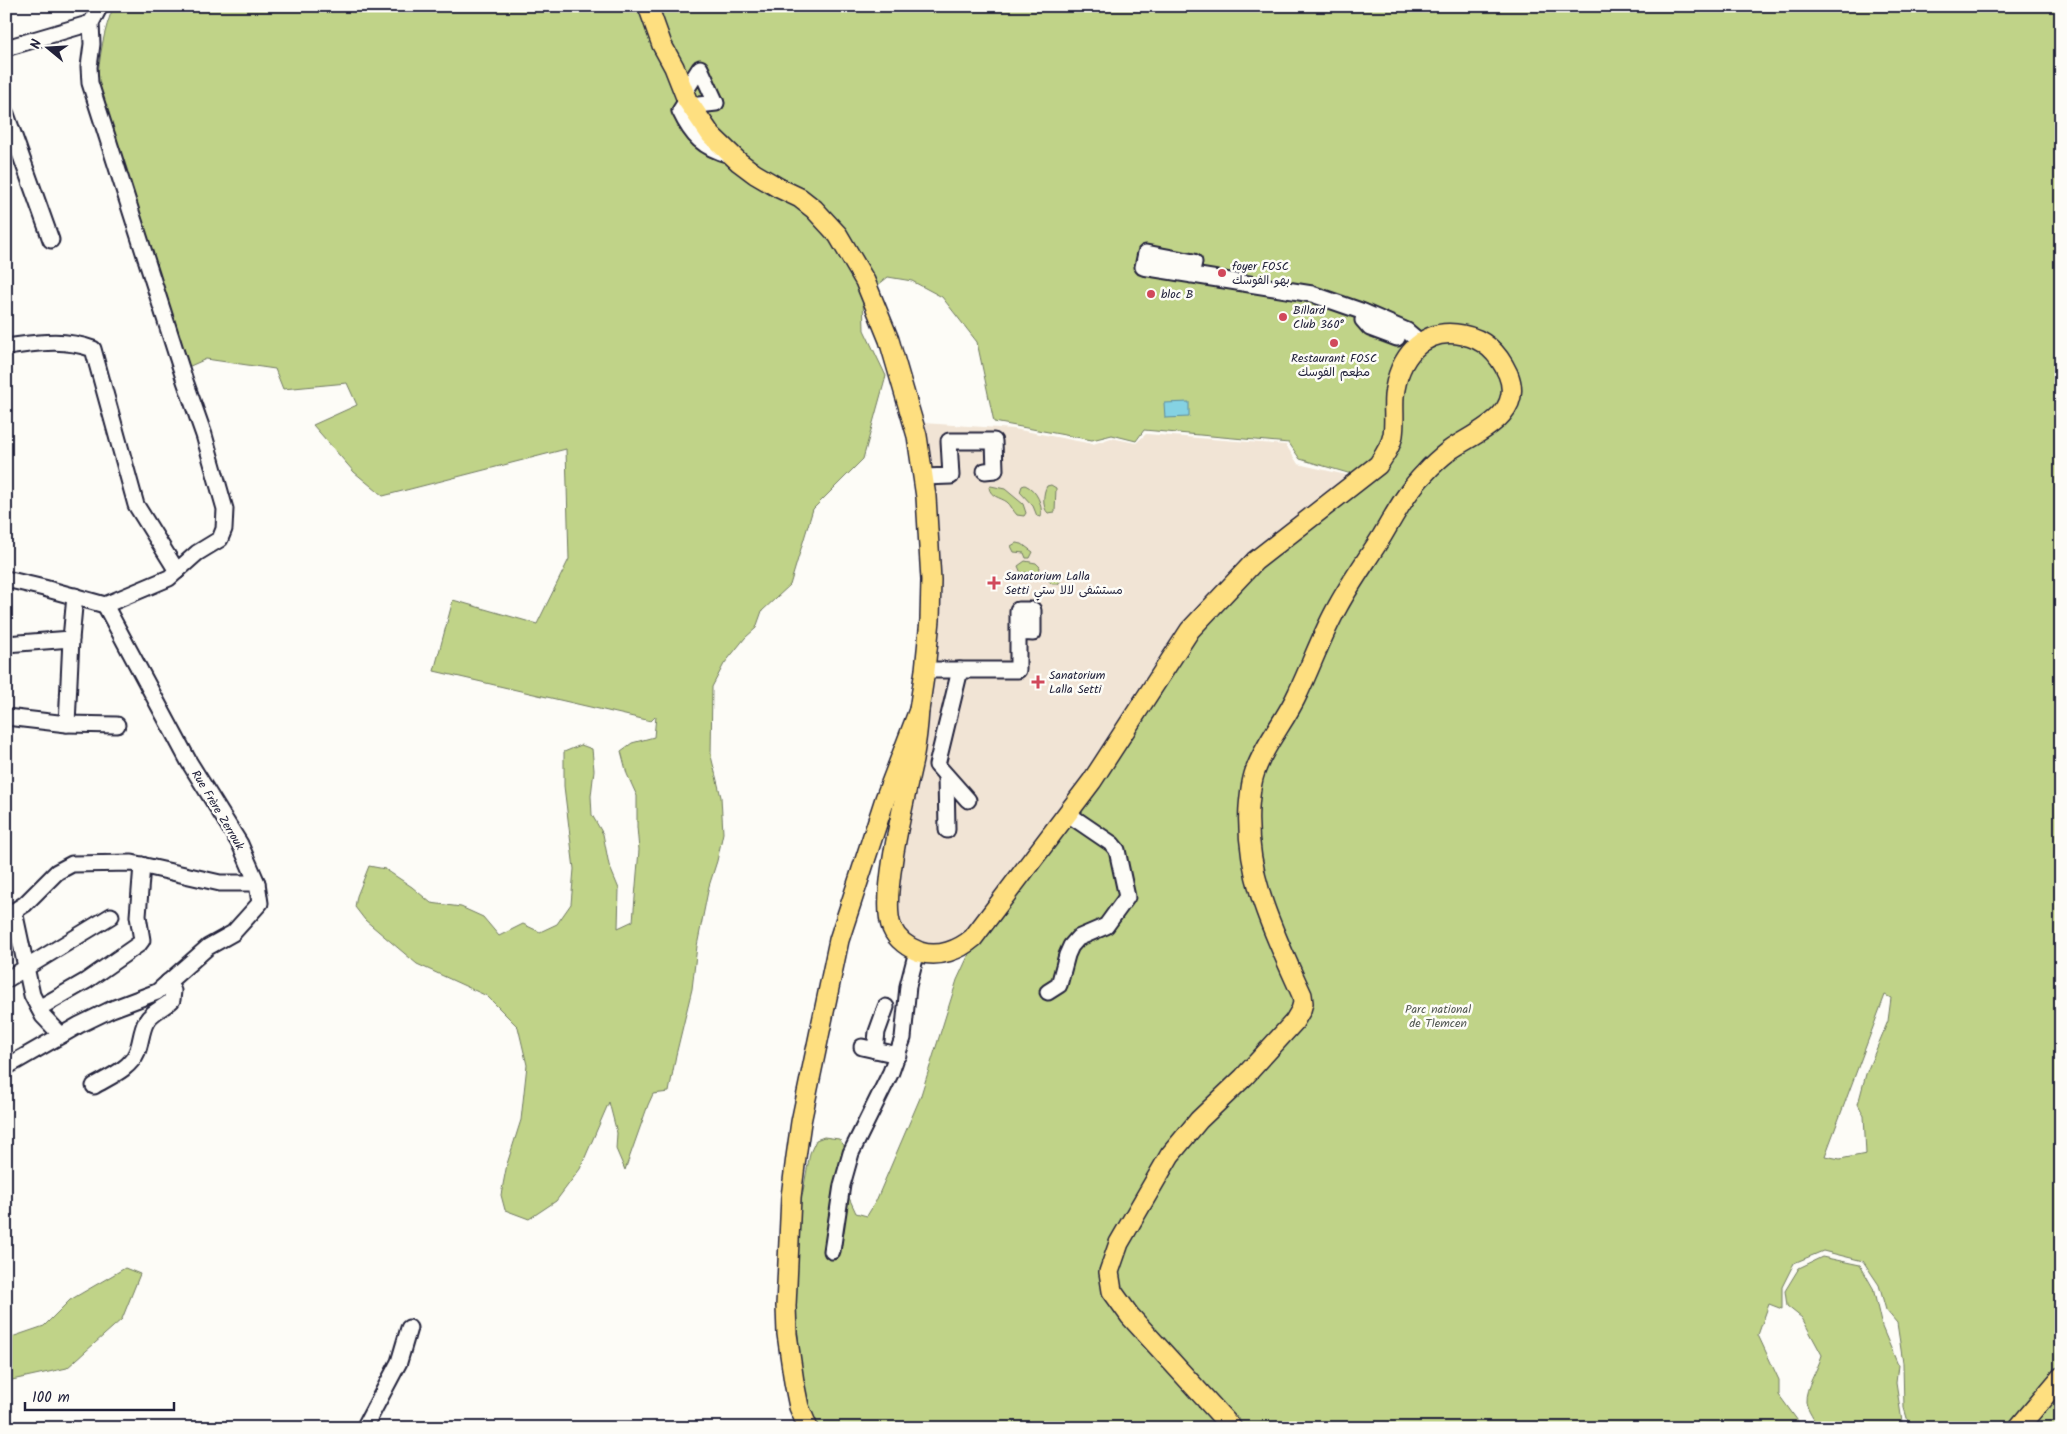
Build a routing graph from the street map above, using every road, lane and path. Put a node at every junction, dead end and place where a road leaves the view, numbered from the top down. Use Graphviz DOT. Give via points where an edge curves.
graph roads {
  1 [pos="100,6"];
  2 [pos="648,6"];
  3 [pos="91,23"];
  4 [pos="6,48"];
  5 [pos="6,114"];
  6 [pos="50,240"];
  7 [pos="1191,275"];
  8 [pos="1420,342"];
  9 [pos="6,347"];
  10 [pos="984,471"];
  11 [pos="924,477"];
  12 [pos="177,571"];
  13 [pos="6,579"];
  14 [pos="75,596"];
  15 [pos="105,606"];
  16 [pos="1018,632"];
  17 [pos="71,639"];
  18 [pos="6,644"];
  19 [pos="925,670"];
  20 [pos="960,670"];
  21 [pos="919,710"];
  22 [pos="6,717"];
  23 [pos="67,724"];
  24 [pos="117,725"];
  25 [pos="946,776"];
  26 [pos="968,800"];
  27 [pos="1068,814"];
  28 [pos="946,830"];
  29 [pos="142,865"];
  30 [pos="256,883"];
  31 [pos="10,912"];
  32 [pos="111,916"];
  33 [pos="917,951"];
  34 [pos="26,968"];
  35 [pos="6,980"];
  36 [pos="168,982"];
  37 [pos="1048,992"];
  38 [pos="886,1006"];
  39 [pos="39,1008"];
  40 [pos="61,1035"];
  41 [pos="898,1055"];
  42 [pos="6,1067"];
  43 [pos="94,1086"];
  44 [pos="832,1251"];
  45 [pos="409,1328"];
  46 [pos="2061,1377"];
  47 [pos="364,1428"];
  48 [pos="808,1428"];
  49 [pos="1232,1428"];
  50 [pos="2018,1428"];
  1 -- 3 [label="street"];
  2 -- 11 [label="main road" via="687,100 711,134 755,174 814,209 838,235 852,257 866,281 889,340 917,436"];
  3 -- 4 [label="street"];
  3 -- 12 [label="street" via="90,83 204,434 225,509 220,539"];
  5 -- 6 [label="street"];
  7 -- 8 [label="street" via="1312,294 1365,313 1414,336"];
  8 -- 27 [label="main road" via="1398,377 1393,434 1378,465 1255,561 1190,630"];
  8 -- 49 [label="main road" via="1429,337 1450,334 1481,340 1508,374 1510,399 1500,418 1432,465 1406,495 1339,604 1298,694 1255,770 1249,823 1257,884 1264,911 1302,995 1301,1010 1294,1022 1174,1149 1119,1243 1109,1272 1112,1290 1130,1316"];
  9 -- 12 [label="street" via="55,341 93,349 136,505"];
  10 -- 11 [label="street" via="995,470 994,441 950,441 951,476"];
  11 -- 19 [label="main road" via="931,580"];
  12 -- 15 [label="street" via="169,578"];
  13 -- 14 [label="street"];
  14 -- 15 [label="street"];
  14 -- 17 [label="street"];
  15 -- 30 [label="street, Rue Frère Zerrouk" via="189,762 237,838"];
  16 -- 20 [label="street" via="1018,670"];
  17 -- 18 [label="street"];
  17 -- 23 [label="street"];
  19 -- 20 [label="street"];
  19 -- 21 [label="main road"];
  20 -- 25 [label="street" via="937,765"];
  21 -- 33 [label="main road" via="888,904 892,928 898,938"];
  21 -- 48 [label="main road" via="885,800 839,940 801,1122 791,1197 786,1306 794,1382"];
  22 -- 23 [label="street"];
  23 -- 24 [label="street"];
  25 -- 26 [label="street"];
  25 -- 28 [label="street"];
  27 -- 33 [label="main road" via="973,938 957,950 927,954"];
  27 -- 37 [label="street" via="1117,850 1127,897 1106,926 1078,938 1071,946 1059,985"];
  29 -- 30 [label="street" via="220,884"];
  29 -- 31 [label="street" via="72,864 57,872 25,904"];
  29 -- 39 [label="street" via="138,916 142,940 86,981"];
  30 -- 36 [label="street" via="260,903 250,916 233,934 208,947"];
  31 -- 34 [label="street"];
  32 -- 34 [label="street"];
  33 -- 41 [label="street" via="908,986 903,1038"];
  34 -- 35 [label="street"];
  34 -- 39 [label="street" via="32,995"];
  36 -- 40 [label="street" via="157,992 112,1009"];
  36 -- 43 [label="street" via="173,991 172,1000 145,1023 132,1062"];
  38 -- 41 [label="street" via="868,1048"];
  39 -- 40 [label="street"];
  40 -- 42 [label="street"];
  41 -- 44 [label="street" via="852,1153 842,1185"];
  45 -- 47 [label="street" via="399,1362"];
  46 -- 50 [label="main road"];
}
